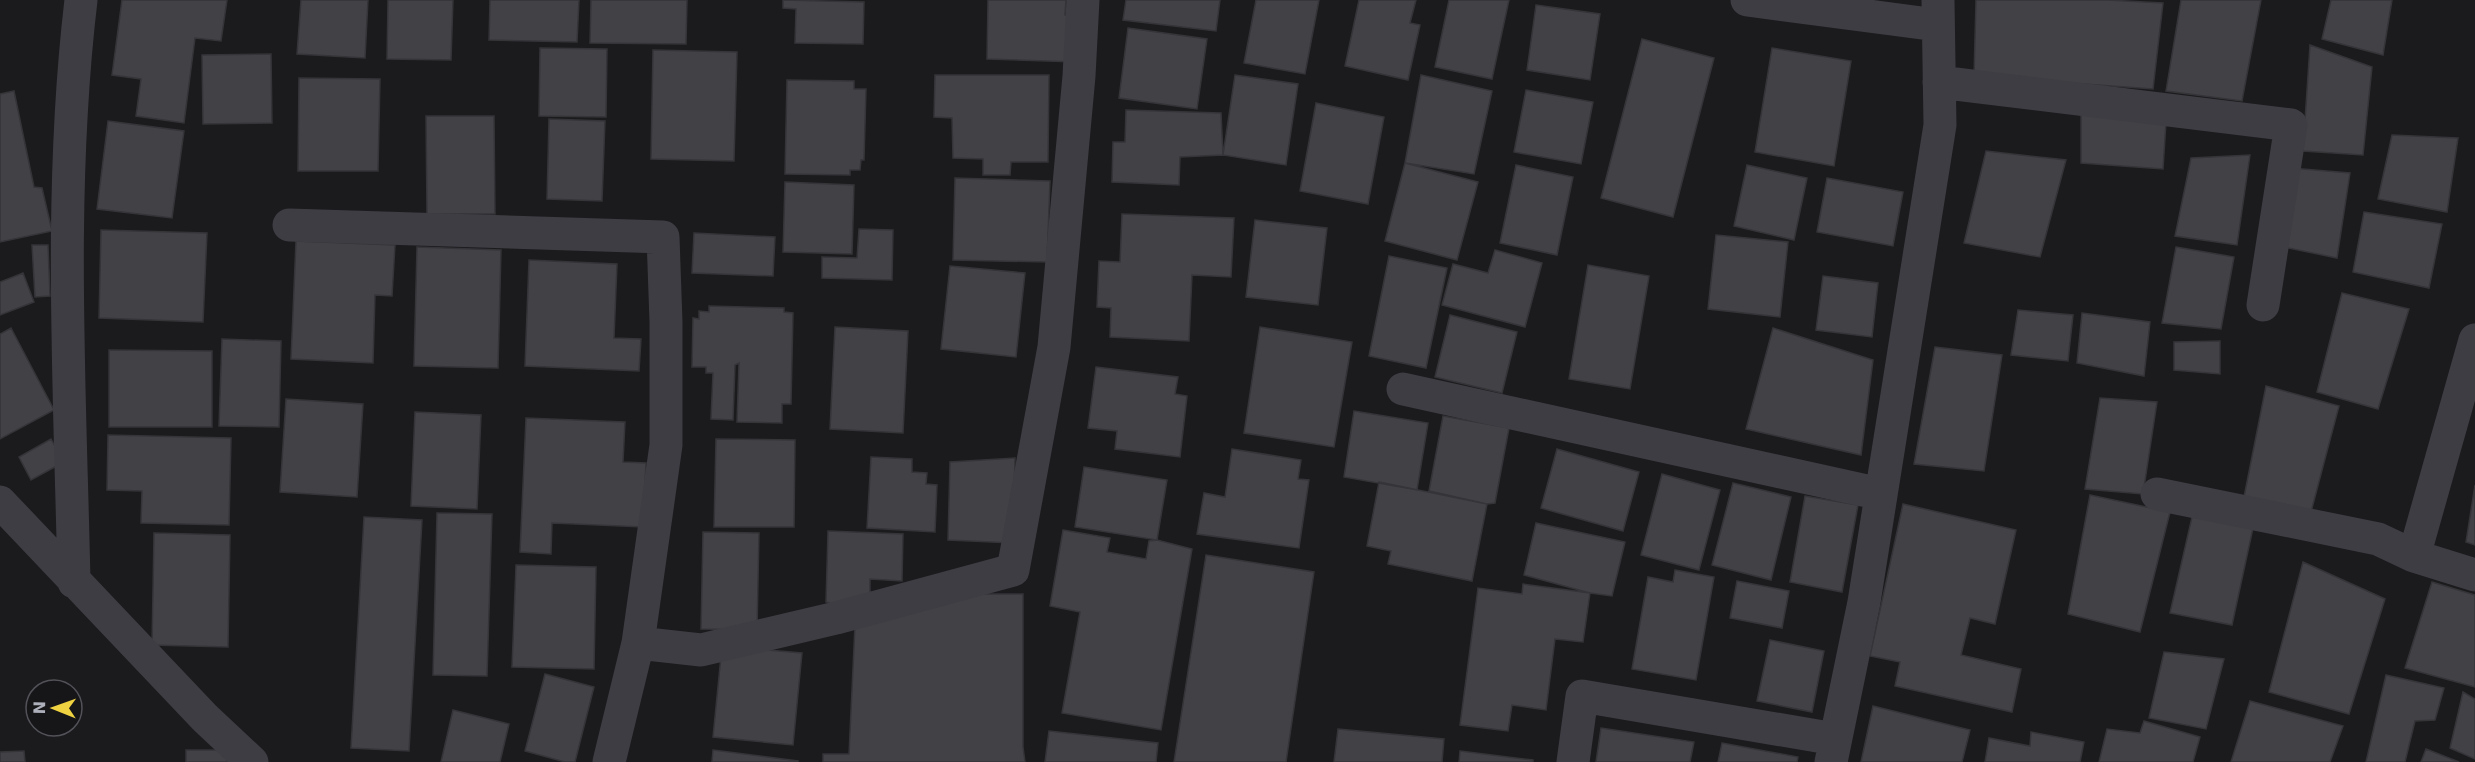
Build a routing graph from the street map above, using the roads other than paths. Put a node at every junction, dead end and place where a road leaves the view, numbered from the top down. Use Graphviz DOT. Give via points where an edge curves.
graph roads {
  1 [pos="81,0"];
  2 [pos="1083,0"];
  3 [pos="1747,0"];
  4 [pos="1938,13"];
  5 [pos="1939,82"];
  6 [pos="289,225"];
  7 [pos="2263,305"];
  8 [pos="2475,340"];
  9 [pos="1403,389"];
  10 [pos="1881,494"];
  11 [pos="2157,494"];
  12 [pos="0,502"];
  13 [pos="2414,556"];
  14 [pos="2475,575"];
  15 [pos="74,582"];
  16 [pos="638,643"];
  17 [pos="1833,751"];
  18 [pos="252,762"];
  19 [pos="609,762"];
  20 [pos="1573,762"];
  1 -- 15 [label="street" via="75,61 67,297"];
  2 -- 16 [label="street" via="1054,348 1013,570 700,650"];
  3 -- 4 [label="street"];
  4 -- 5 [label="street"];
  5 -- 7 [label="street" via="2291,125"];
  5 -- 10 [label="street" via="1941,125"];
  6 -- 16 [label="street" via="663,237 666,445"];
  8 -- 13 [label="street"];
  9 -- 10 [label="street"];
  10 -- 17 [label="street" via="1864,602"];
  11 -- 13 [label="street" via="2378,539"];
  12 -- 15 [label="street"];
  13 -- 14 [label="street"];
  15 -- 18 [label="street"];
  16 -- 19 [label="street"];
  17 -- 20 [label="street" via="1582,696"];
}
